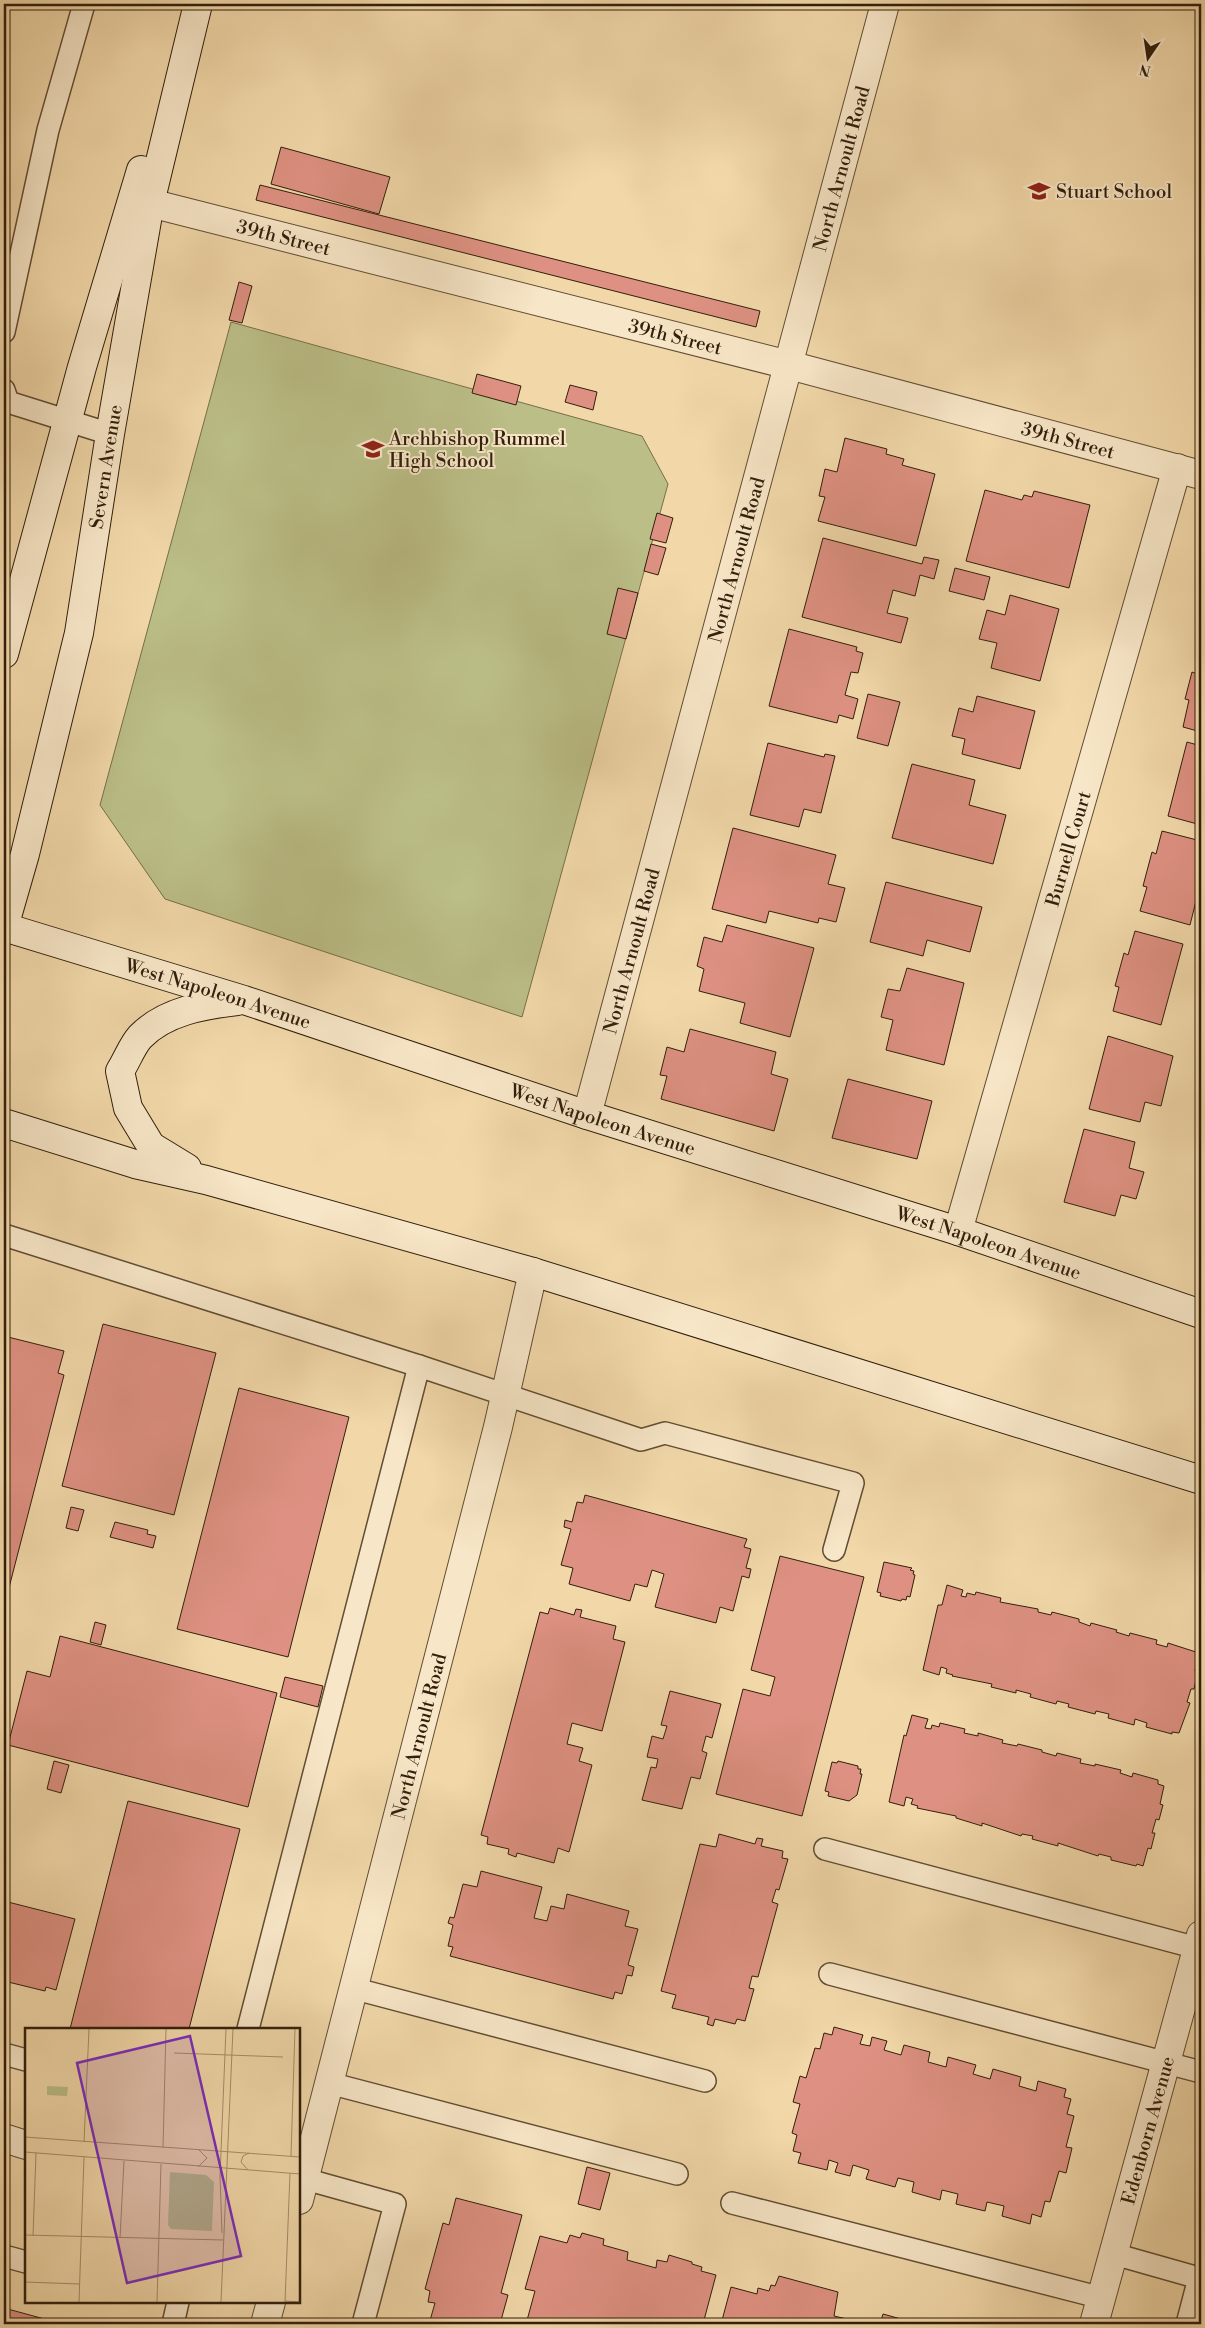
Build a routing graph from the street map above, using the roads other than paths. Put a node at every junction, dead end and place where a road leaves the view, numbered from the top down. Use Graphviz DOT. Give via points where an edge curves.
graph roads {
  1 [pos="84,4"];
  2 [pos="190,4"];
  3 [pos="198,4"];
  4 [pos="885,4"];
  5 [pos="150,203"];
  6 [pos="4,332"];
  7 [pos="789,365"];
  8 [pos="5,398"];
  9 [pos="67,422"];
  10 [pos="110,434"];
  11 [pos="1189,471"];
  12 [pos="4,654"];
  13 [pos="4,927"];
  14 [pos="244,1000"];
  15 [pos="587,1115"];
  16 [pos="4,1123"];
  17 [pos="206,1180"];
  18 [pos="958,1231"];
  19 [pos="4,1235"];
  20 [pos="533,1272"];
  21 [pos="1201,1314"];
  22 [pos="420,1366"];
  23 [pos="506,1395"];
  24 [pos="1201,1480"];
  25 [pos="834,1550"];
  26 [pos="825,1849"];
  27 [pos="1200,1944"];
  28 [pos="830,1974"];
  29 [pos="352,1988"];
  30 [pos="248,2028"];
  31 [pos="4,2054"];
  32 [pos="25,2060"];
  33 [pos="1166,2062"];
  34 [pos="1201,2072"];
  35 [pos="706,2080"];
  36 [pos="329,2083"];
  37 [pos="4,2138"];
  38 [pos="25,2144"];
  39 [pos="677,2174"];
  40 [pos="302,2190"];
  41 [pos="732,2203"];
  42 [pos="1114,2254"];
  43 [pos="4,2256"];
  44 [pos="25,2262"];
  45 [pos="1200,2272"];
  46 [pos="1102,2298"];
  47 [pos="178,2303"];
  48 [pos="271,2303"];
  49 [pos="172,2324"];
  50 [pos="265,2324"];
  51 [pos="364,2324"];
  52 [pos="1094,2324"];
  53 [pos="1188,2324"];
  1 -- 6 [label="lane" via="48,130"];
  2 -- 9 [label="street"];
  3 -- 5 [label="street, Severn Avenue"];
  4 -- 7 [label="street, North Arnoult Road"];
  5 -- 7 [label="street, 39th Street"];
  5 -- 10 [label="street, Severn Avenue"];
  7 -- 11 [label="street, 39th Street"];
  7 -- 15 [label="street, North Arnoult Road"];
  8 -- 9 [label="lane"];
  9 -- 10 [label="lane"];
  9 -- 12 [label="street"];
  10 -- 13 [label="street, Severn Avenue" via="80,633"];
  11 -- 18 [label="street, Burnell Court"];
  13 -- 14 [label="street, West Napoleon Avenue"];
  14 -- 15 [label="street, West Napoleon Avenue"];
  14 -- 17 [label="street" via="206,1005 168,1016 140,1037 120,1071 128,1108 151,1146"];
  15 -- 18 [label="street, West Napoleon Avenue"];
  16 -- 17 [label="street" via="136,1164"];
  17 -- 20 [label="street"];
  18 -- 21 [label="street, West Napoleon Avenue"];
  19 -- 22 [label="lane"];
  20 -- 23 [label="street, North Arnoult Road"];
  20 -- 24 [label="street"];
  22 -- 23 [label="lane"];
  22 -- 30 [label="lane"];
  23 -- 25 [label="lane" via="641,1440 665,1433 853,1483"];
  23 -- 29 [label="street, North Arnoult Road"];
  26 -- 27 [label="lane"];
  27 -- 33 [label="street, Edenborn Avenue"];
  28 -- 33 [label="lane"];
  29 -- 35 [label="lane"];
  29 -- 36 [label="street, North Arnoult Road"];
  31 -- 32 [label="lane"];
  33 -- 34 [label="lane"];
  33 -- 42 [label="street, Edenborn Avenue"];
  36 -- 39 [label="lane"];
  36 -- 40 [label="street, North Arnoult Road"];
  37 -- 38 [label="street"];
  40 -- 51 [label="lane" via="395,2204"];
  41 -- 46 [label="lane"];
  42 -- 45 [label="lane"];
  42 -- 46 [label="street, Edenborn Avenue"];
  43 -- 44 [label="lane"];
  45 -- 53 [label="lane"];
  46 -- 52 [label="street, Edenborn Avenue"];
  47 -- 49 [label="lane"];
  48 -- 50 [label="street"];
}
